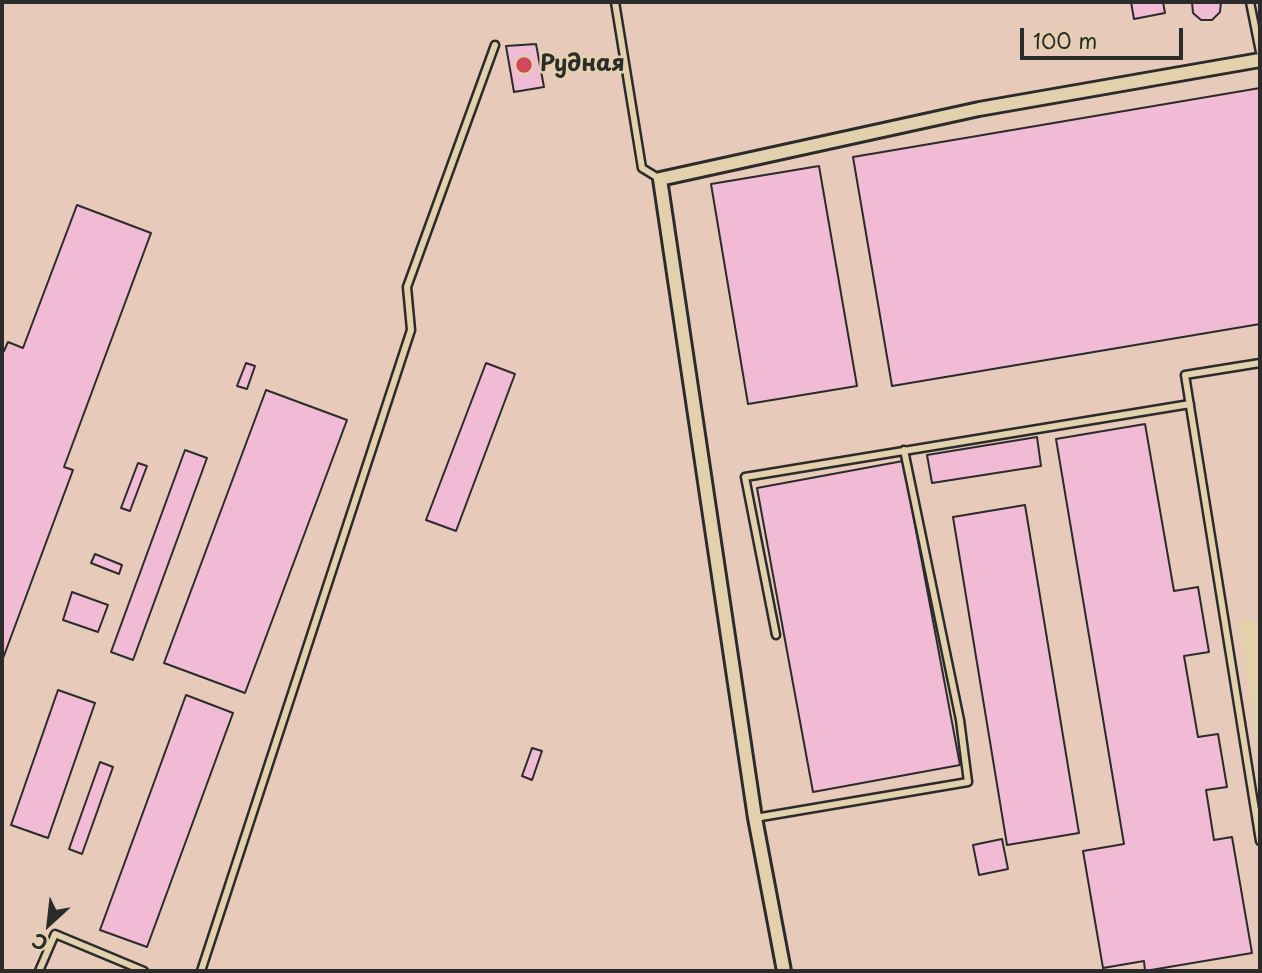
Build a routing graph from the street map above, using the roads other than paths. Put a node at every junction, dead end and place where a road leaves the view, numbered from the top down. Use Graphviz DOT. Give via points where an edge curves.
graph roads {
  1 [pos="615,2"];
  2 [pos="1250,2"];
  3 [pos="495,45"];
  4 [pos="1260,52"];
  5 [pos="1260,60"];
  6 [pos="660,179"];
  7 [pos="1260,363"];
  8 [pos="1190,404"];
  9 [pos="904,450"];
  10 [pos="776,635"];
  11 [pos="755,818"];
  12 [pos="1260,841"];
  13 [pos="39,971"];
  14 [pos="144,971"];
  15 [pos="201,971"];
  16 [pos="784,971"];
  1 -- 6 [label="lane" via="642,168"];
  2 -- 4 [label="lane"];
  3 -- 15 [label="lane" via="407,286 411,330"];
  5 -- 6 [label="street" via="979,108"];
  6 -- 11 [label="street"];
  7 -- 8 [label="lane" via="1185,375"];
  8 -- 9 [label="lane"];
  8 -- 12 [label="lane"];
  9 -- 10 [label="lane" via="745,477"];
  9 -- 11 [label="lane" via="960,720 968,782"];
  11 -- 16 [label="street"];
  13 -- 14 [label="lane" via="55,934"];
}
